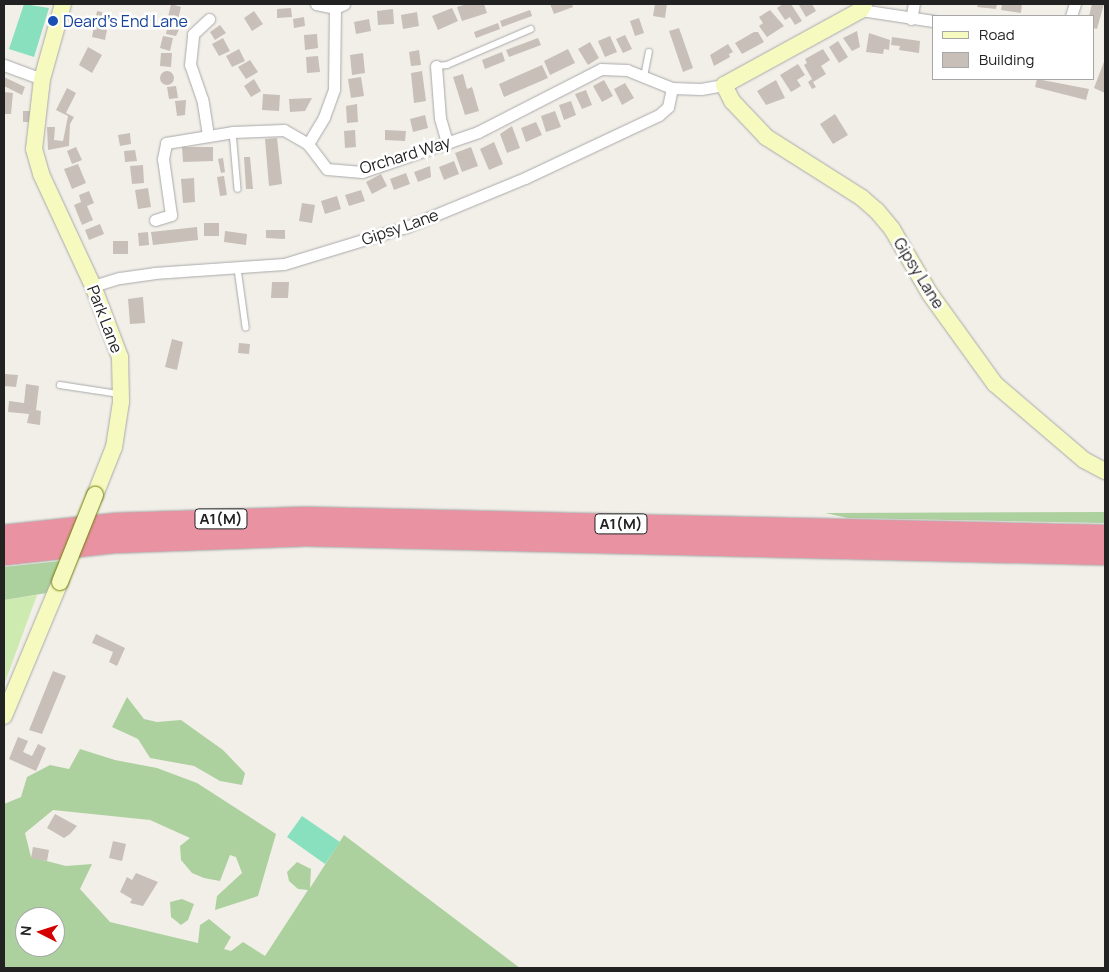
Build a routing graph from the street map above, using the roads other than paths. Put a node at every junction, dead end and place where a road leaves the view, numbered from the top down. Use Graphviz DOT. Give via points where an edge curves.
graph roads {
  1 [pos="63,4"];
  2 [pos="316,4"];
  3 [pos="914,4"];
  4 [pos="340,6"];
  5 [pos="863,7"];
  6 [pos="209,19"];
  7 [pos="912,19"];
  8 [pos="932,21"];
  9 [pos="531,29"];
  10 [pos="649,52"];
  11 [pos="4,65"];
  12 [pos="436,66"];
  13 [pos="644,77"];
  14 [pos="42,79"];
  15 [pos="724,85"];
  16 [pos="672,88"];
  17 [pos="233,132"];
  18 [pos="208,135"];
  19 [pos="447,143"];
  20 [pos="308,144"];
  21 [pos="238,189"];
  22 [pos="155,220"];
  23 [pos="238,269"];
  24 [pos="93,286"];
  25 [pos="246,327"];
  26 [pos="60,385"];
  27 [pos="121,394"];
  28 [pos="1105,471"];
  29 [pos="4,535"];
  30 [pos="1105,535"];
  31 [pos="4,554"];
  32 [pos="1105,554"];
  33 [pos="4,716"];
  1 -- 14 [label="street, Park Lane"];
  2 -- 4 [label="street"];
  3 -- 7 [label="street"];
  4 -- 20 [label="street" via="334,89 324,117"];
  5 -- 7 [label="street"];
  5 -- 15 [label="street"];
  6 -- 18 [label="street" via="193,34 190,65 202,98"];
  7 -- 8 [label="street"];
  9 -- 12 [label="lane" via="447,65"];
  10 -- 13 [label="lane"];
  11 -- 14 [label="street"];
  12 -- 19 [label="street" via="440,118"];
  13 -- 16 [label="street, Orchard Way"];
  13 -- 19 [label="street, Orchard Way" via="627,70 601,69 478,132"];
  14 -- 24 [label="street, Park Lane" via="34,149 41,174"];
  15 -- 16 [label="street, Orchard Way" via="701,89"];
  15 -- 28 [label="street, Gipsy Lane" via="743,115 766,137 877,211 892,229 930,294 995,384 1084,460"];
  16 -- 23 [label="street, Gipsy Lane" via="668,107 659,115 406,228 284,264"];
  17 -- 18 [label="street, Orchard Way"];
  17 -- 20 [label="street, Orchard Way" via="284,130"];
  17 -- 21 [label="lane"];
  18 -- 22 [label="street, Orchard Way" via="166,143 163,159 171,215"];
  19 -- 20 [label="street, Orchard Way" via="362,172 327,169"];
  23 -- 24 [label="street, Gipsy Lane" via="154,273"];
  23 -- 25 [label="lane"];
  24 -- 27 [label="street, Park Lane" via="120,357"];
  26 -- 27 [label="lane"];
  27 -- 33 [label="street, Park Lane, bridge" via="114,447"];
  29 -- 30 [label="highway, A1(M)" via="116,523 304,517"];
  31 -- 32 [label="highway, A1(M)" via="115,542 302,535"];
}
